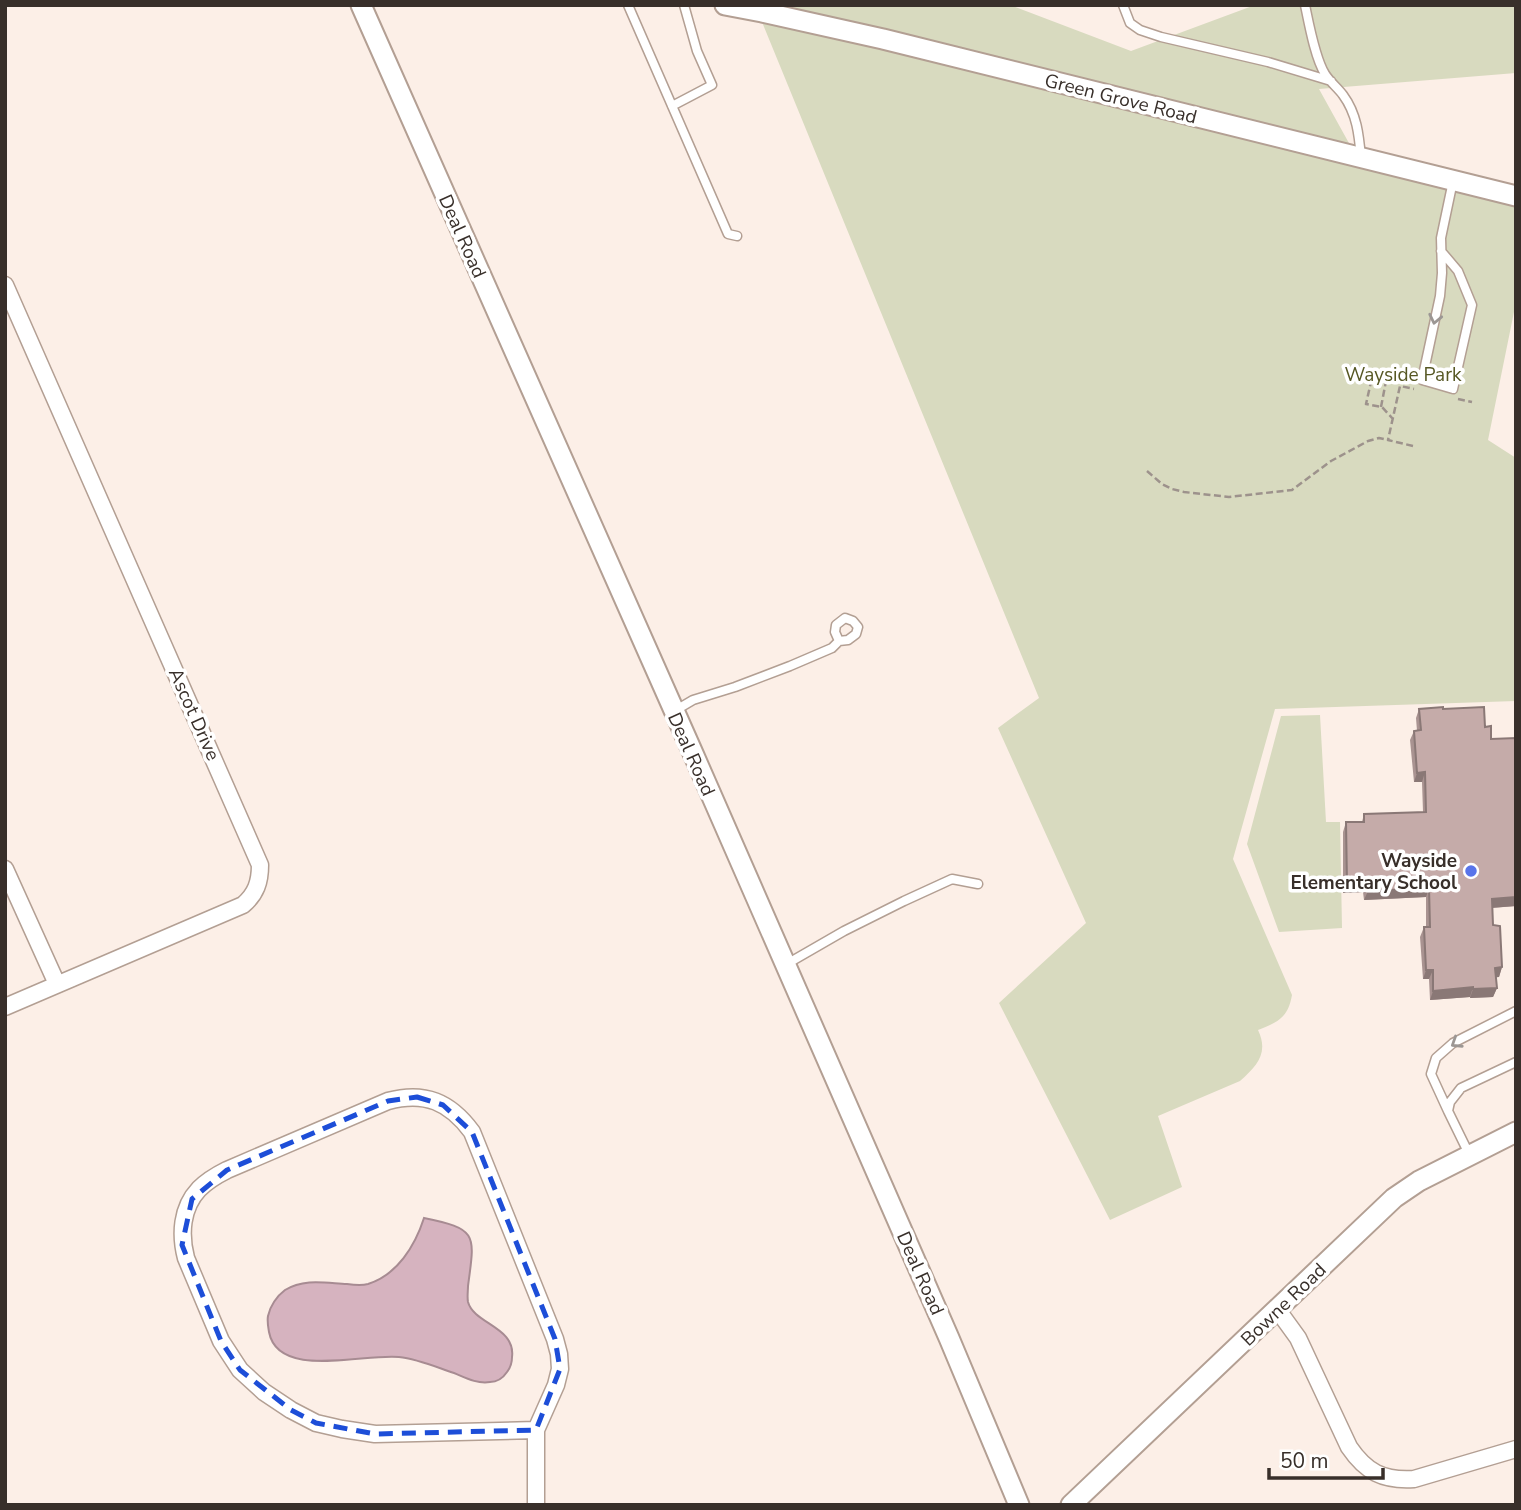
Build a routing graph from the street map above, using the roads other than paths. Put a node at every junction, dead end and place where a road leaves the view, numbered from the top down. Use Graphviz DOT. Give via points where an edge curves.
graph roads {
  1 [pos="361,5"];
  2 [pos="628,5"];
  3 [pos="684,5"];
  4 [pos="1123,5"];
  5 [pos="1305,5"];
  6 [pos="732,6"];
  7 [pos="1331,81"];
  8 [pos="672,106"];
  9 [pos="1361,158"];
  10 [pos="1454,181"];
  11 [pos="1516,196"];
  12 [pos="737,236"];
  13 [pos="1441,251"];
  14 [pos="5,285"];
  15 [pos="839,641"];
  16 [pos="673,711"];
  17 [pos="5,869"];
  18 [pos="978,884"];
  19 [pos="785,965"];
  20 [pos="57,984"];
  21 [pos="5,1007"];
  22 [pos="1516,1011"];
  23 [pos="1516,1062"];
  24 [pos="1448,1111"];
  25 [pos="1516,1132"];
  26 [pos="1470,1156"];
  27 [pos="1277,1309"];
  28 [pos="536,1430"];
  29 [pos="1516,1449"];
  30 [pos="536,1505"];
  31 [pos="1019,1505"];
  32 [pos="1071,1505"];
  1 -- 16 [label="street, Deal Road"];
  2 -- 8 [label="lane"];
  3 -- 8 [label="lane" via="712,85"];
  4 -- 7 [label="lane" via="1130,23 1140,30"];
  5 -- 7 [label="lane" via="1314,44"];
  6 -- 9 [label="street, Green Grove Road"];
  7 -- 9 [label="lane" via="1354,114"];
  8 -- 12 [label="lane" via="728,234"];
  9 -- 10 [label="street, Green Grove Road"];
  10 -- 11 [label="street, Green Grove Road"];
  10 -- 13 [label="lane"];
  13 -- 13 [label="lane, one-way" via="1440,296 1422,380 1453,389 1472,305 1458,271"];
  14 -- 20 [label="street, Ascot Drive" via="260,865 258,885 243,905"];
  15 -- 16 [label="lane" via="790,666"];
  16 -- 19 [label="street, Deal Road"];
  17 -- 20 [label="street"];
  18 -- 19 [label="lane" via="952,879"];
  19 -- 31 [label="street, Deal Road"];
  20 -- 21 [label="street, Ascot Drive"];
  22 -- 24 [label="lane, one-way" via="1453,1043 1436,1058 1431,1074"];
  23 -- 24 [label="lane" via="1461,1088"];
  24 -- 26 [label="lane"];
  25 -- 26 [label="street, Bowne Road"];
  26 -- 27 [label="street, Bowne Road" via="1394,1198"];
  27 -- 29 [label="street" via="1298,1338 1349,1447 1370,1471 1414,1479"];
  27 -- 32 [label="street, Bowne Road"];
  28 -- 28 [label="street" via="556,1385 559,1354 472,1132 457,1113 417,1097 388,1101 227,1170 199,1189 182,1228 186,1258 221,1340 240,1370 264,1392 316,1423 375,1434"];
  28 -- 30 [label="street"];
}
